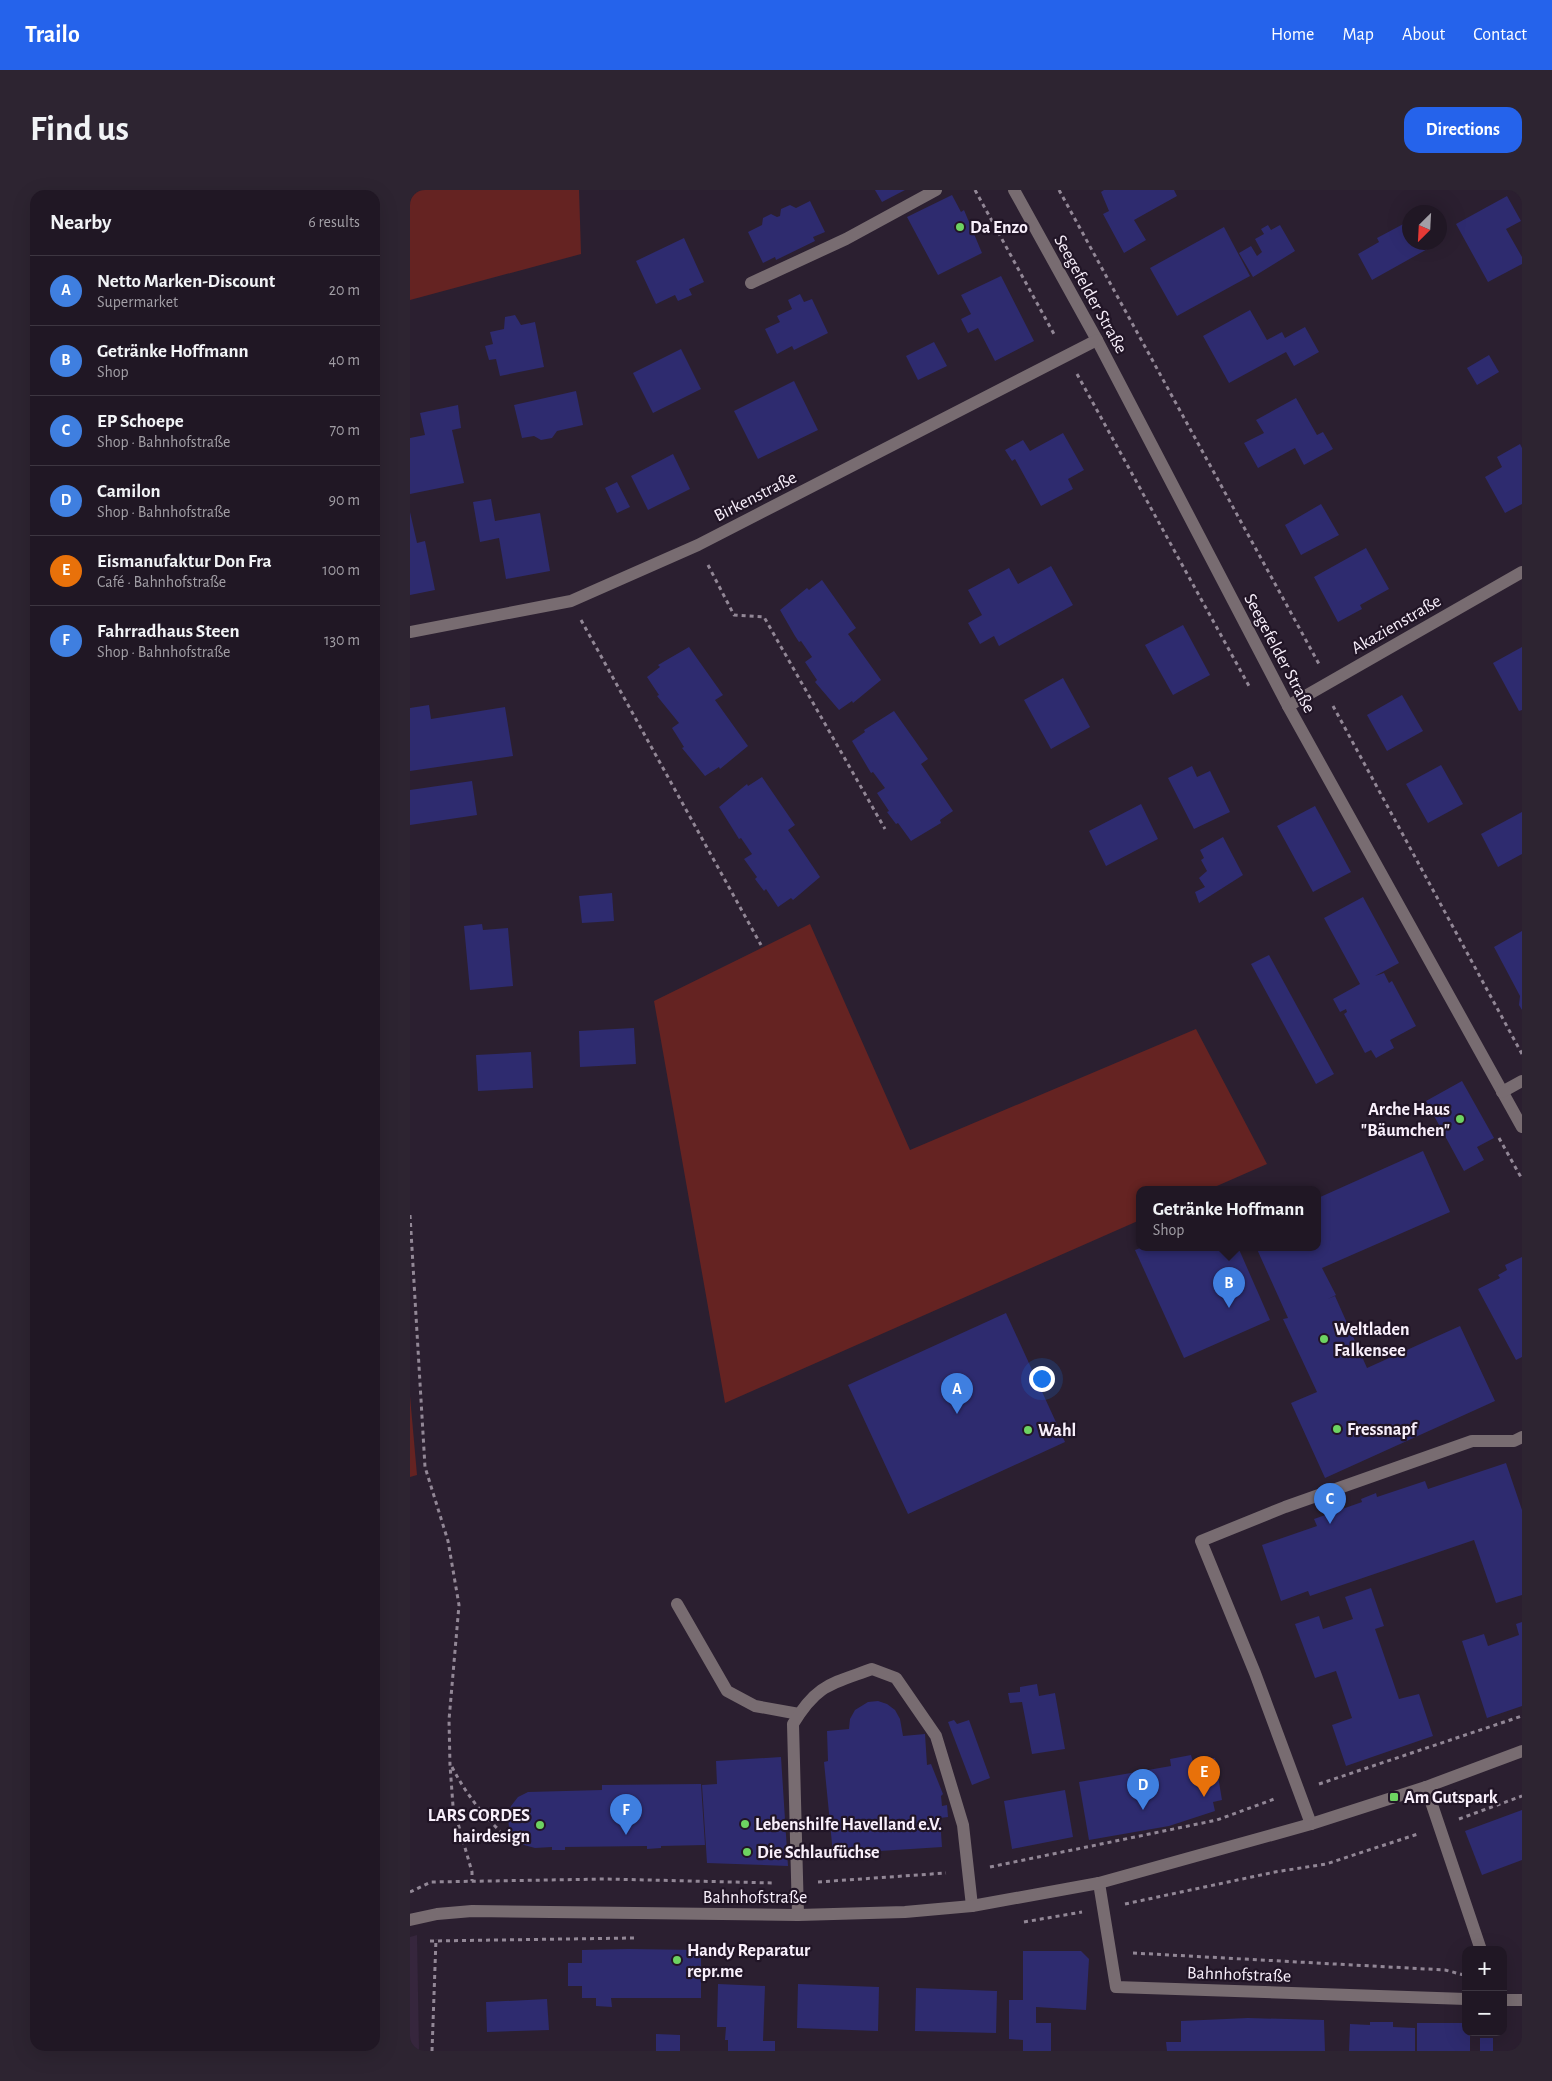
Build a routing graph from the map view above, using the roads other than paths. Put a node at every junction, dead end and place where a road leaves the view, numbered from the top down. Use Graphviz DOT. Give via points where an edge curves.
graph roads {
  1 [pos="936,190"];
  2 [pos="1014,190"];
  3 [pos="751,283"];
  4 [pos="1097,340"];
  5 [pos="1522,572"];
  6 [pos="410,632"];
  7 [pos="1288,706"];
  8 [pos="1522,1081"];
  9 [pos="1502,1092"];
  10 [pos="1522,1127"];
  11 [pos="1522,1438"];
  12 [pos="677,1604"];
  13 [pos="799,1714"];
  14 [pos="1522,1751"];
  15 [pos="1426,1787"];
  16 [pos="1311,1824"];
  17 [pos="1099,1883"];
  18 [pos="972,1906"];
  19 [pos="798,1915"];
  20 [pos="410,1920"];
  21 [pos="1481,1946"];
  22 [pos="1462,1999"];
  23 [pos="1507,2000"];
  24 [pos="1522,2000"];
  1 -- 3 [label="street" via="846,239"];
  2 -- 4 [label="street, Seegefelder Straße"];
  4 -- 6 [label="street, Birkenstraße" via="698,545 572,602"];
  4 -- 7 [label="street, Seegefelder Straße"];
  5 -- 7 [label="street, Akazienstraße"];
  7 -- 9 [label="street, Seegefelder Straße"];
  8 -- 9 [label="street"];
  9 -- 10 [label="street, Seegefelder Straße"];
  11 -- 16 [label="street" via="1514,1441 1472,1440 1285,1507 1201,1542 1256,1673"];
  12 -- 13 [label="street" via="727,1690 755,1706"];
  13 -- 18 [label="street" via="821,1688 830,1684 872,1669 896,1678 936,1736 963,1824"];
  13 -- 19 [label="street" via="793,1724"];
  14 -- 15 [label="street, Bahnhofstraße"];
  15 -- 16 [label="street, Bahnhofstraße"];
  15 -- 21 [label="street"];
  16 -- 17 [label="street, Bahnhofstraße"];
  17 -- 18 [label="street, Bahnhofstraße"];
  17 -- 22 [label="street, Bahnhofstraße" via="1116,1987"];
  18 -- 19 [label="street, Bahnhofstraße" via="905,1912"];
  19 -- 20 [label="street, Bahnhofstraße" via="472,1910"];
  23 -- 24 [label="street"];
}
